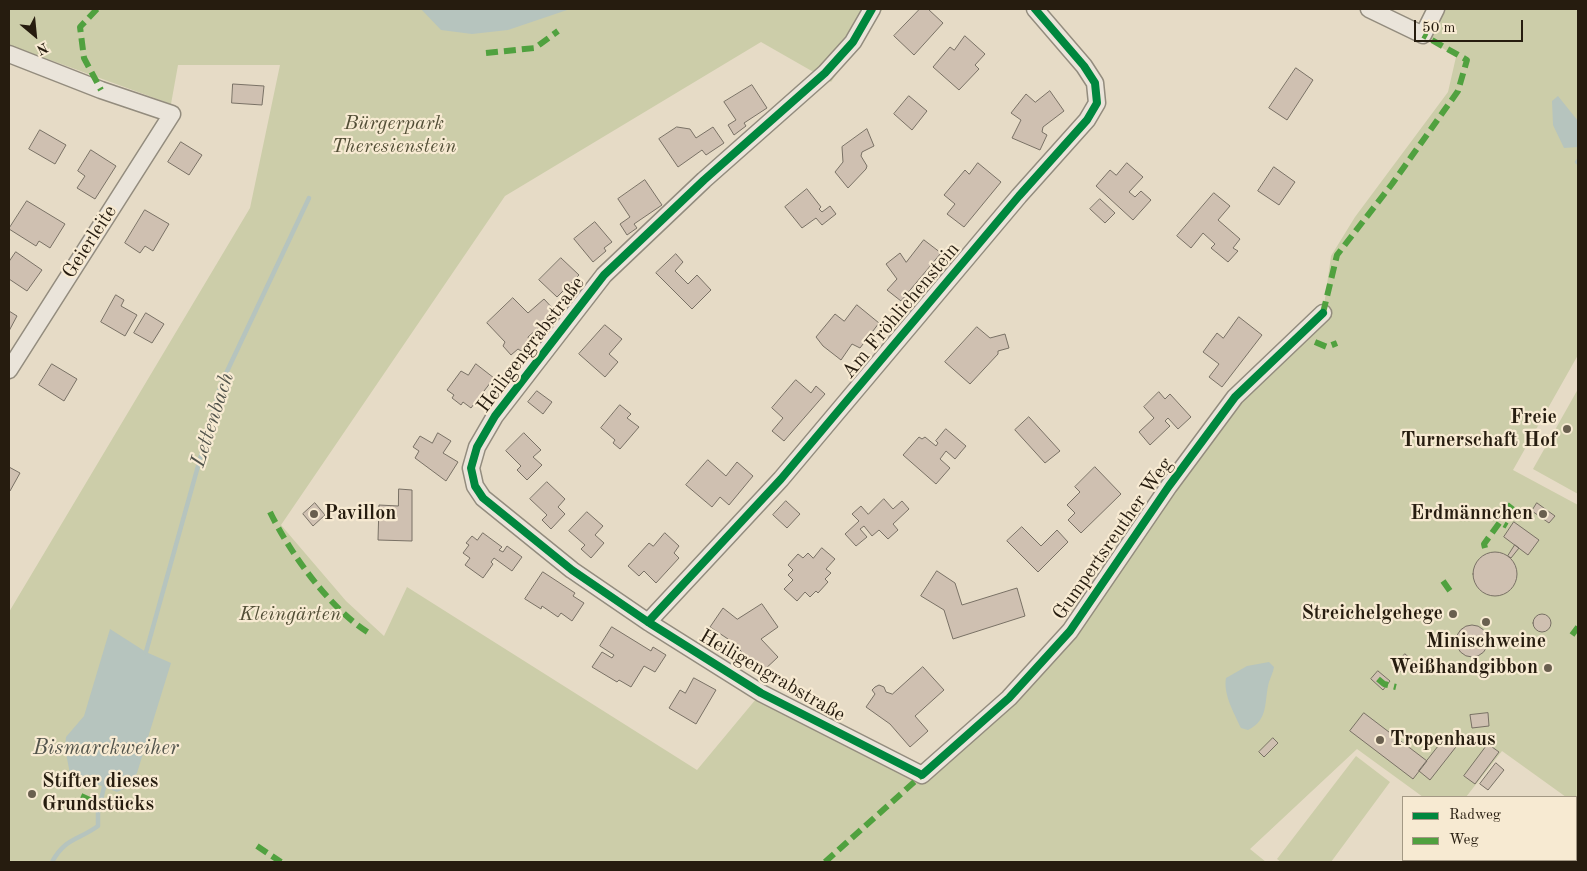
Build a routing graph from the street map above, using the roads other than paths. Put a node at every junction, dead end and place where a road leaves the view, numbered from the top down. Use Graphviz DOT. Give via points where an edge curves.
graph roads {
  1 [pos="872,9"];
  2 [pos="1035,9"];
  3 [pos="1369,9"];
  4 [pos="1436,9"];
  5 [pos="9,54"];
  6 [pos="1323,312"];
  7 [pos="10,364"];
  8 [pos="648,622"];
  9 [pos="922,775"];
  1 -- 8 [label="street, Heiligengrabstraße" via="853,42 825,73 704,180 604,275 496,416 477,447 471,468 475,486 483,498 572,570"];
  2 -- 8 [label="street, Am Fröhlichenstein" via="1095,83 1097,103 1087,120 1012,204 781,479"];
  3 -- 4 [label="street" via="1424,35"];
  5 -- 7 [label="street, Geierleite" via="172,114"];
  6 -- 9 [label="street, Gumpertsreuther Weg" via="1235,397 1169,486 1070,632 1009,698"];
  8 -- 9 [label="street, Heiligengrabstraße" via="761,693"];
}
